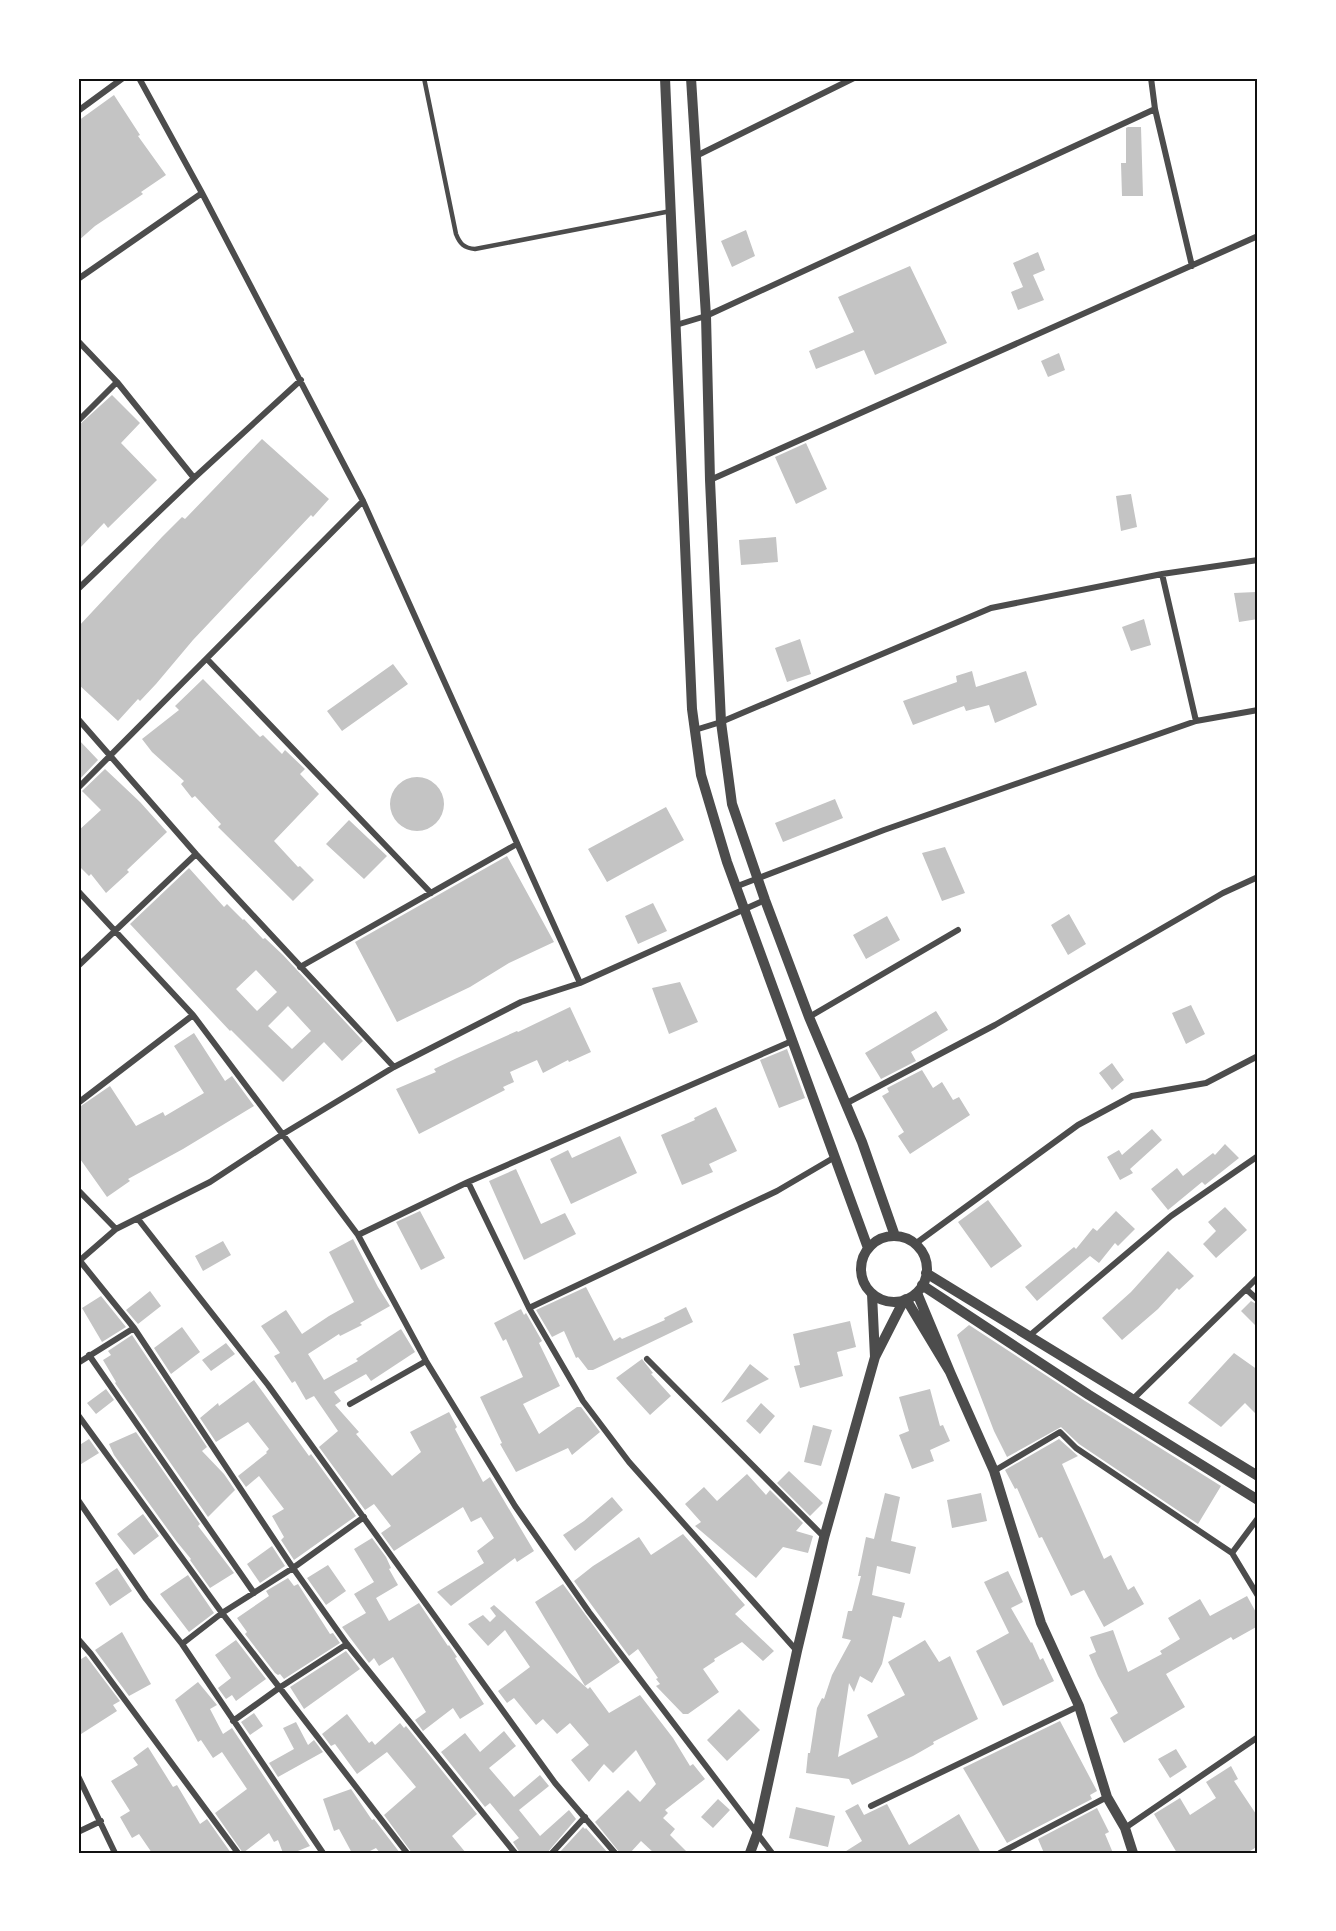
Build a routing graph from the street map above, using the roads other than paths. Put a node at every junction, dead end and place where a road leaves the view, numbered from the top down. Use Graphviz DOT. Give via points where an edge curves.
graph roads {
  1 [pos="123,78"];
  2 [pos="139,78"];
  3 [pos="424,78"];
  4 [pos="665,78"];
  5 [pos="691,78"];
  6 [pos="854,78"];
  7 [pos="1151,78"];
  8 [pos="1155,109"];
  9 [pos="78,111"];
  10 [pos="696,156"];
  11 [pos="202,193"];
  12 [pos="671,211"];
  13 [pos="1258,236"];
  14 [pos="1192,266"];
  15 [pos="78,279"];
  16 [pos="706,315"];
  17 [pos="676,325"];
  18 [pos="78,341"];
  19 [pos="301,380"];
  20 [pos="117,382"];
  21 [pos="78,421"];
  22 [pos="194,478"];
  23 [pos="710,480"];
  24 [pos="363,501"];
  25 [pos="1258,560"];
  26 [pos="1162,574"];
  27 [pos="78,589"];
  28 [pos="207,659"];
  29 [pos="1258,710"];
  30 [pos="78,719"];
  31 [pos="1196,721"];
  32 [pos="722,722"];
  33 [pos="695,729"];
  34 [pos="109,755"];
  35 [pos="78,788"];
  36 [pos="517,844"];
  37 [pos="196,854"];
  38 [pos="1258,877"];
  39 [pos="758,879"];
  40 [pos="735,886"];
  41 [pos="78,891"];
  42 [pos="430,893"];
  43 [pos="765,900"];
  44 [pos="744,909"];
  45 [pos="115,930"];
  46 [pos="958,930"];
  47 [pos="78,966"];
  48 [pos="300,967"];
  49 [pos="580,983"];
  50 [pos="193,1015"];
  51 [pos="809,1017"];
  52 [pos="792,1041"];
  53 [pos="1258,1056"];
  54 [pos="394,1067"];
  55 [pos="78,1103"];
  56 [pos="844,1104"];
  57 [pos="283,1134"];
  58 [pos="1258,1156"];
  59 [pos="835,1157"];
  60 [pos="468,1182"];
  61 [pos="78,1190"];
  62 [pos="138,1219"];
  63 [pos="116,1229"];
  64 [pos="358,1235"];
  65 [pos="895,1236"];
  66 [pos="915,1244"];
  67 [pos="868,1248"];
  68 [pos="79,1262"];
  69 [pos="926,1273"];
  70 [pos="1258,1277"];
  71 [pos="920,1288"];
  72 [pos="1246,1288"];
  73 [pos="872,1294"];
  74 [pos="1258,1299"];
  75 [pos="905,1300"];
  76 [pos="529,1308"];
  77 [pos="134,1328"];
  78 [pos="1029,1336"];
  79 [pos="89,1355"];
  80 [pos="875,1357"];
  81 [pos="647,1359"];
  82 [pos="426,1361"];
  83 [pos="78,1363"];
  84 [pos="950,1372"];
  85 [pos="1132,1400"];
  86 [pos="350,1404"];
  87 [pos="78,1414"];
  88 [pos="994,1471"];
  89 [pos="1258,1476"];
  90 [pos="78,1500"];
  91 [pos="1258,1500"];
  92 [pos="364,1517"];
  93 [pos="1258,1518"];
  94 [pos="824,1538"];
  95 [pos="1232,1553"];
  96 [pos="293,1569"];
  97 [pos="254,1593"];
  98 [pos="1258,1596"];
  99 [pos="222,1613"];
  100 [pos="78,1639"];
  101 [pos="182,1644"];
  102 [pos="347,1644"];
  103 [pos="797,1651"];
  104 [pos="279,1688"];
  105 [pos="1079,1706"];
  106 [pos="233,1721"];
  107 [pos="1258,1737"];
  108 [pos="78,1776"];
  109 [pos="1107,1797"];
  110 [pos="871,1806"];
  111 [pos="585,1817"];
  112 [pos="101,1821"];
  113 [pos="1125,1828"];
  114 [pos="78,1832"];
  115 [pos="757,1834"];
  116 [pos="115,1853"];
  117 [pos="238,1853"];
  118 [pos="322,1853"];
  119 [pos="407,1853"];
  120 [pos="515,1853"];
  121 [pos="552,1853"];
  122 [pos="615,1853"];
  123 [pos="750,1853"];
  124 [pos="772,1853"];
  125 [pos="1000,1853"];
  126 [pos="1133,1853"];
  1 -- 9 [label="street"];
  2 -- 11 [label="street"];
  3 -- 12 [label="lane" via="456,234 466,248"];
  4 -- 12 [label="street"];
  5 -- 10 [label="street"];
  6 -- 10 [label="street"];
  7 -- 8 [label="street"];
  8 -- 14 [label="street"];
  8 -- 16 [label="street"];
  10 -- 16 [label="street"];
  11 -- 15 [label="street"];
  11 -- 19 [label="street"];
  12 -- 17 [label="street"];
  13 -- 14 [label="street"];
  14 -- 23 [label="street"];
  16 -- 17 [label="street"];
  16 -- 23 [label="street"];
  17 -- 33 [label="street"];
  18 -- 20 [label="street"];
  19 -- 22 [label="street"];
  19 -- 24 [label="street"];
  20 -- 21 [label="street"];
  20 -- 22 [label="street"];
  22 -- 27 [label="street"];
  23 -- 32 [label="street"];
  24 -- 28 [label="street"];
  24 -- 36 [label="street"];
  25 -- 26 [label="street"];
  26 -- 31 [label="street"];
  26 -- 32 [label="street" via="991,608"];
  28 -- 34 [label="street"];
  28 -- 42 [label="street"];
  29 -- 31 [label="street"];
  30 -- 34 [label="street"];
  31 -- 39 [label="street" via="895,826"];
  32 -- 33 [label="street"];
  32 -- 39 [label="street" via="732,804"];
  33 -- 40 [label="street" via="701,775"];
  34 -- 35 [label="street"];
  34 -- 37 [label="street"];
  36 -- 42 [label="street"];
  36 -- 49 [label="street"];
  37 -- 45 [label="street"];
  37 -- 48 [label="street"];
  38 -- 56 [label="street"];
  39 -- 40 [label="street"];
  39 -- 43 [label="street"];
  40 -- 44 [label="street"];
  41 -- 45 [label="street"];
  42 -- 48 [label="street"];
  43 -- 44 [label="street"];
  43 -- 51 [label="street"];
  44 -- 49 [label="street"];
  44 -- 52 [label="street"];
  45 -- 47 [label="street"];
  45 -- 50 [label="street"];
  46 -- 51 [label="street"];
  48 -- 54 [label="street"];
  49 -- 54 [label="street" via="521,1002"];
  50 -- 55 [label="street"];
  50 -- 57 [label="street"];
  51 -- 56 [label="street"];
  52 -- 59 [label="street"];
  52 -- 60 [label="street"];
  53 -- 66 [label="street" via="1206,1083 1132,1096 1078,1125"];
  54 -- 57 [label="street"];
  56 -- 65 [label="street" via="862,1142"];
  57 -- 62 [label="street" via="210,1182"];
  57 -- 64 [label="street"];
  58 -- 78 [label="street" via="1171,1216"];
  59 -- 67 [label="street"];
  59 -- 76 [label="street" via="777,1191"];
  60 -- 64 [label="street"];
  60 -- 76 [label="street"];
  61 -- 63 [label="street"];
  62 -- 63 [label="street"];
  62 -- 92 [label="street" via="268,1385"];
  63 -- 68 [label="street"];
  64 -- 82 [label="street"];
  65 -- 66 [label="street"];
  65 -- 67 [label="street" via="885,1237"];
  66 -- 69 [label="street" via="926,1262"];
  67 -- 73 [label="street" via="861,1267"];
  68 -- 77 [label="street"];
  69 -- 71 [label="street"];
  69 -- 78 [label="street"];
  70 -- 72 [label="street"];
  71 -- 75 [label="street"];
  71 -- 84 [label="street"];
  71 -- 91 [label="street"];
  72 -- 74 [label="street"];
  72 -- 85 [label="street"];
  73 -- 75 [label="street" via="893,1302"];
  73 -- 80 [label="street"];
  75 -- 80 [label="street"];
  75 -- 84 [label="street"];
  76 -- 103 [label="street" via="583,1401 629,1462"];
  77 -- 79 [label="street"];
  77 -- 96 [label="street"];
  78 -- 85 [label="street"];
  79 -- 83 [label="street"];
  79 -- 97 [label="street"];
  80 -- 94 [label="street"];
  81 -- 94 [label="street"];
  82 -- 86 [label="street"];
  82 -- 115 [label="street" via="515,1506"];
  84 -- 88 [label="street"];
  85 -- 89 [label="street"];
  87 -- 99 [label="street"];
  88 -- 95 [label="street" via="1060,1432 1076,1448"];
  88 -- 105 [label="street" via="1041,1623"];
  90 -- 101 [label="street"];
  92 -- 96 [label="street"];
  92 -- 111 [label="street" via="555,1783"];
  93 -- 95 [label="street"];
  94 -- 103 [label="street"];
  95 -- 98 [label="street"];
  96 -- 97 [label="street"];
  96 -- 102 [label="street"];
  97 -- 99 [label="street"];
  99 -- 101 [label="street"];
  99 -- 104 [label="street"];
  100 -- 117 [label="street"];
  101 -- 106 [label="street"];
  102 -- 104 [label="street"];
  102 -- 120 [label="street"];
  103 -- 115 [label="street"];
  104 -- 106 [label="street"];
  104 -- 119 [label="street"];
  105 -- 109 [label="street"];
  105 -- 110 [label="street"];
  106 -- 118 [label="street"];
  107 -- 113 [label="street"];
  108 -- 112 [label="street"];
  109 -- 113 [label="street"];
  109 -- 125 [label="street"];
  111 -- 121 [label="street"];
  111 -- 122 [label="street"];
  112 -- 114 [label="street"];
  112 -- 116 [label="street"];
  113 -- 126 [label="street"];
  115 -- 123 [label="street"];
  115 -- 124 [label="street"];
}
